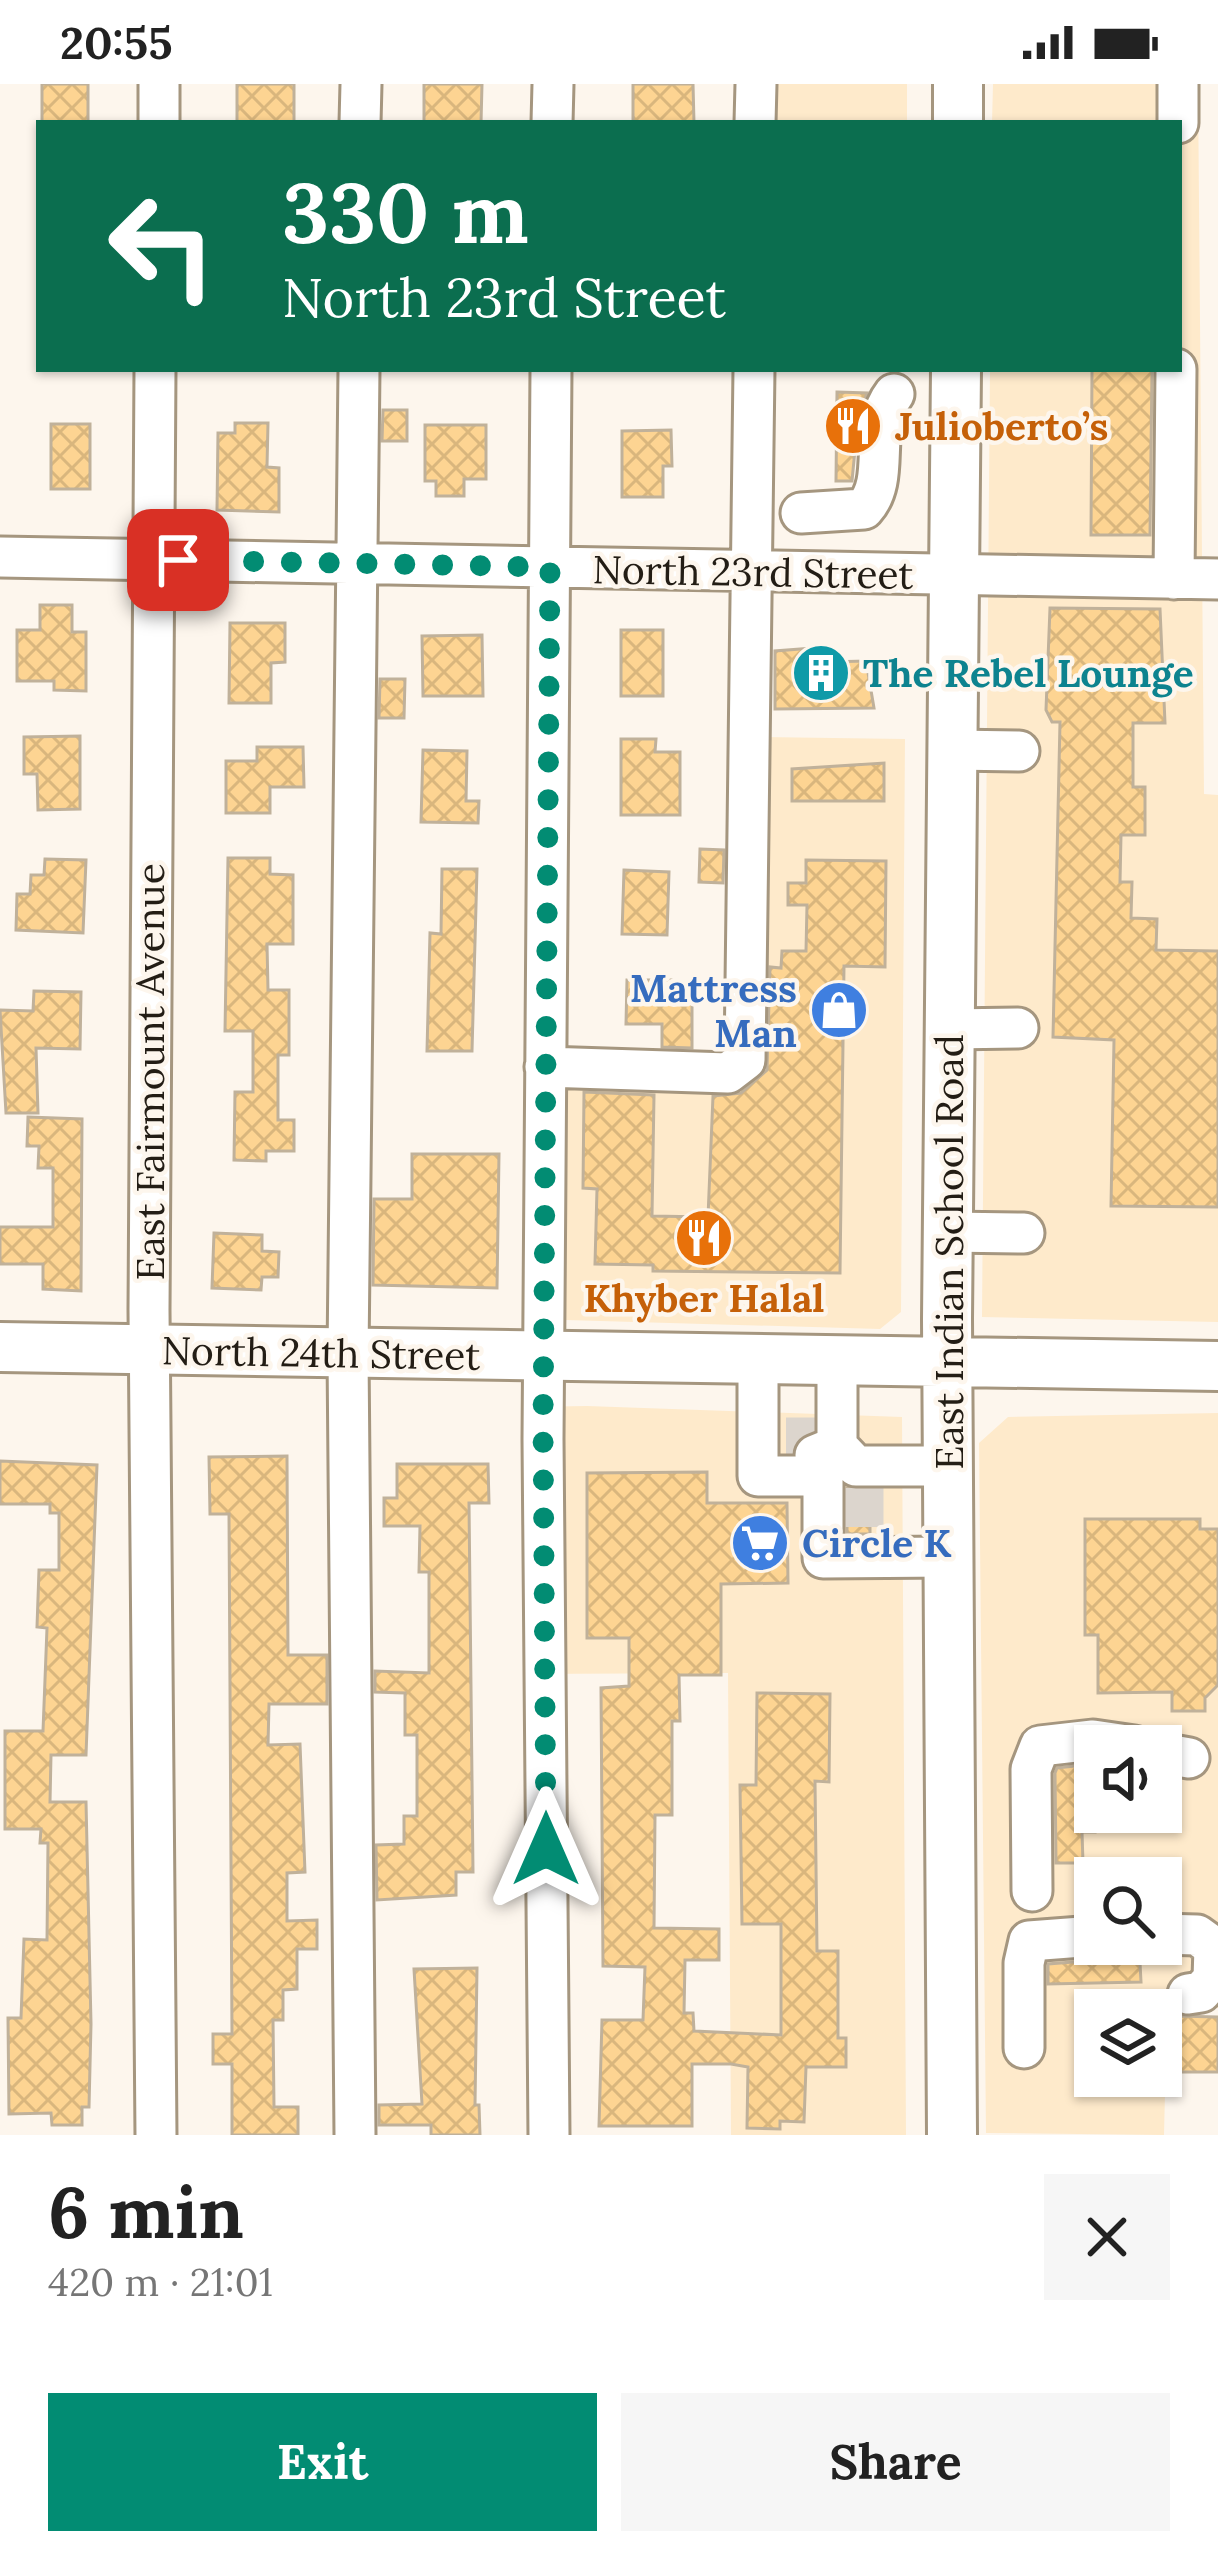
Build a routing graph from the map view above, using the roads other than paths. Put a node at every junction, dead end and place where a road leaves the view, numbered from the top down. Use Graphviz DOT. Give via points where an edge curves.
graph roads {
  1 [pos="160,84"];
  2 [pos="361,84"];
  3 [pos="553,84"];
  4 [pos="756,84"];
  5 [pos="958,84"];
  6 [pos="1178,84"];
  7 [pos="159,120"];
  8 [pos="361,120"];
  9 [pos="552,120"];
  10 [pos="755,120"];
  11 [pos="958,120"];
  12 [pos="1178,120"];
  13 [pos="155,372"];
  14 [pos="359,372"];
  15 [pos="551,372"];
  16 [pos="754,372"];
  17 [pos="956,372"];
  18 [pos="1176,372"];
  19 [pos="894,394"];
  20 [pos="801,513"];
  21 [pos="0,557"];
  22 [pos="152,560"];
  23 [pos="358,563"];
  24 [pos="550,567"];
  25 [pos="753,572"];
  26 [pos="955,577"];
  27 [pos="1174,579"];
  28 [pos="1218,579"];
  29 [pos="953,750"];
  30 [pos="1019,751"];
  31 [pos="1018,1028"];
  32 [pos="950,1029"];
  33 [pos="545,1067"];
  34 [pos="948,1232"];
  35 [pos="1024,1233"];
  36 [pos="0,1347"];
  37 [pos="149,1350"];
  38 [pos="349,1354"];
  39 [pos="545,1357"];
  40 [pos="758,1360"];
  41 [pos="837,1361"];
  42 [pos="948,1362"];
  43 [pos="1218,1366"];
  44 [pos="815,1456"];
  45 [pos="948,1466"];
  46 [pos="949,1557"];
  47 [pos="1074,1742"];
  48 [pos="1032,1891"];
  49 [pos="1182,1935"];
  50 [pos="1074,1938"];
  51 [pos="1188,1994"];
  52 [pos="1024,2048"];
  53 [pos="156,2135"];
  54 [pos="355,2135"];
  55 [pos="549,2135"];
  56 [pos="952,2135"];
  1 -- 7 [label="street"];
  2 -- 8 [label="street"];
  3 -- 9 [label="street"];
  4 -- 10 [label="street"];
  5 -- 11 [label="main road"];
  6 -- 12 [label="street"];
  13 -- 22 [label="street, East Fairmount Avenue"];
  14 -- 23 [label="street"];
  15 -- 24 [label="street"];
  16 -- 25 [label="street"];
  17 -- 26 [label="main road, East Indian School Road"];
  18 -- 27 [label="street"];
  19 -- 20 [label="street" via="878,426 873,500 864,509"];
  21 -- 22 [label="street, North 23rd Street"];
  22 -- 23 [label="street, North 23rd Street"];
  22 -- 37 [label="street, East Fairmount Avenue"];
  23 -- 24 [label="street, North 23rd Street"];
  23 -- 38 [label="street"];
  24 -- 25 [label="street, North 23rd Street"];
  24 -- 33 [label="street"];
  25 -- 26 [label="street, North 23rd Street"];
  25 -- 33 [label="street" via="746,1060 728,1073"];
  26 -- 27 [label="street, North 23rd Street"];
  26 -- 29 [label="main road, East Indian School Road"];
  27 -- 28 [label="street, North 23rd Street"];
  29 -- 30 [label="street"];
  29 -- 32 [label="main road, East Indian School Road"];
  31 -- 32 [label="street"];
  32 -- 34 [label="main road, East Indian School Road"];
  33 -- 39 [label="street"];
  34 -- 35 [label="street"];
  34 -- 42 [label="main road, East Indian School Road"];
  36 -- 37 [label="main road, North 24th Street"];
  37 -- 38 [label="main road, North 24th Street"];
  37 -- 53 [label="street, East Fairmount Avenue"];
  38 -- 39 [label="main road, North 24th Street"];
  38 -- 54 [label="street"];
  39 -- 40 [label="main road, North 24th Street"];
  39 -- 55 [label="street"];
  40 -- 41 [label="main road, North 24th Street"];
  40 -- 44 [label="street"];
  41 -- 42 [label="main road, North 24th Street"];
  41 -- 44 [label="street"];
  42 -- 43 [label="main road, North 24th Street"];
  42 -- 45 [label="main road, East Indian School Road"];
  44 -- 45 [label="street"];
  44 -- 46 [label="street" via="758,1476 823,1476 823,1558 855,1543"];
  45 -- 46 [label="main road, East Indian School Road"];
  46 -- 56 [label="main road, East Indian School Road"];
  47 -- 48 [label="street" via="1040,1746 1031,1769"];
  49 -- 51 [label="street" via="1214,1947 1214,1979"];
  50 -- 52 [label="street" via="1030,1941"];
}
